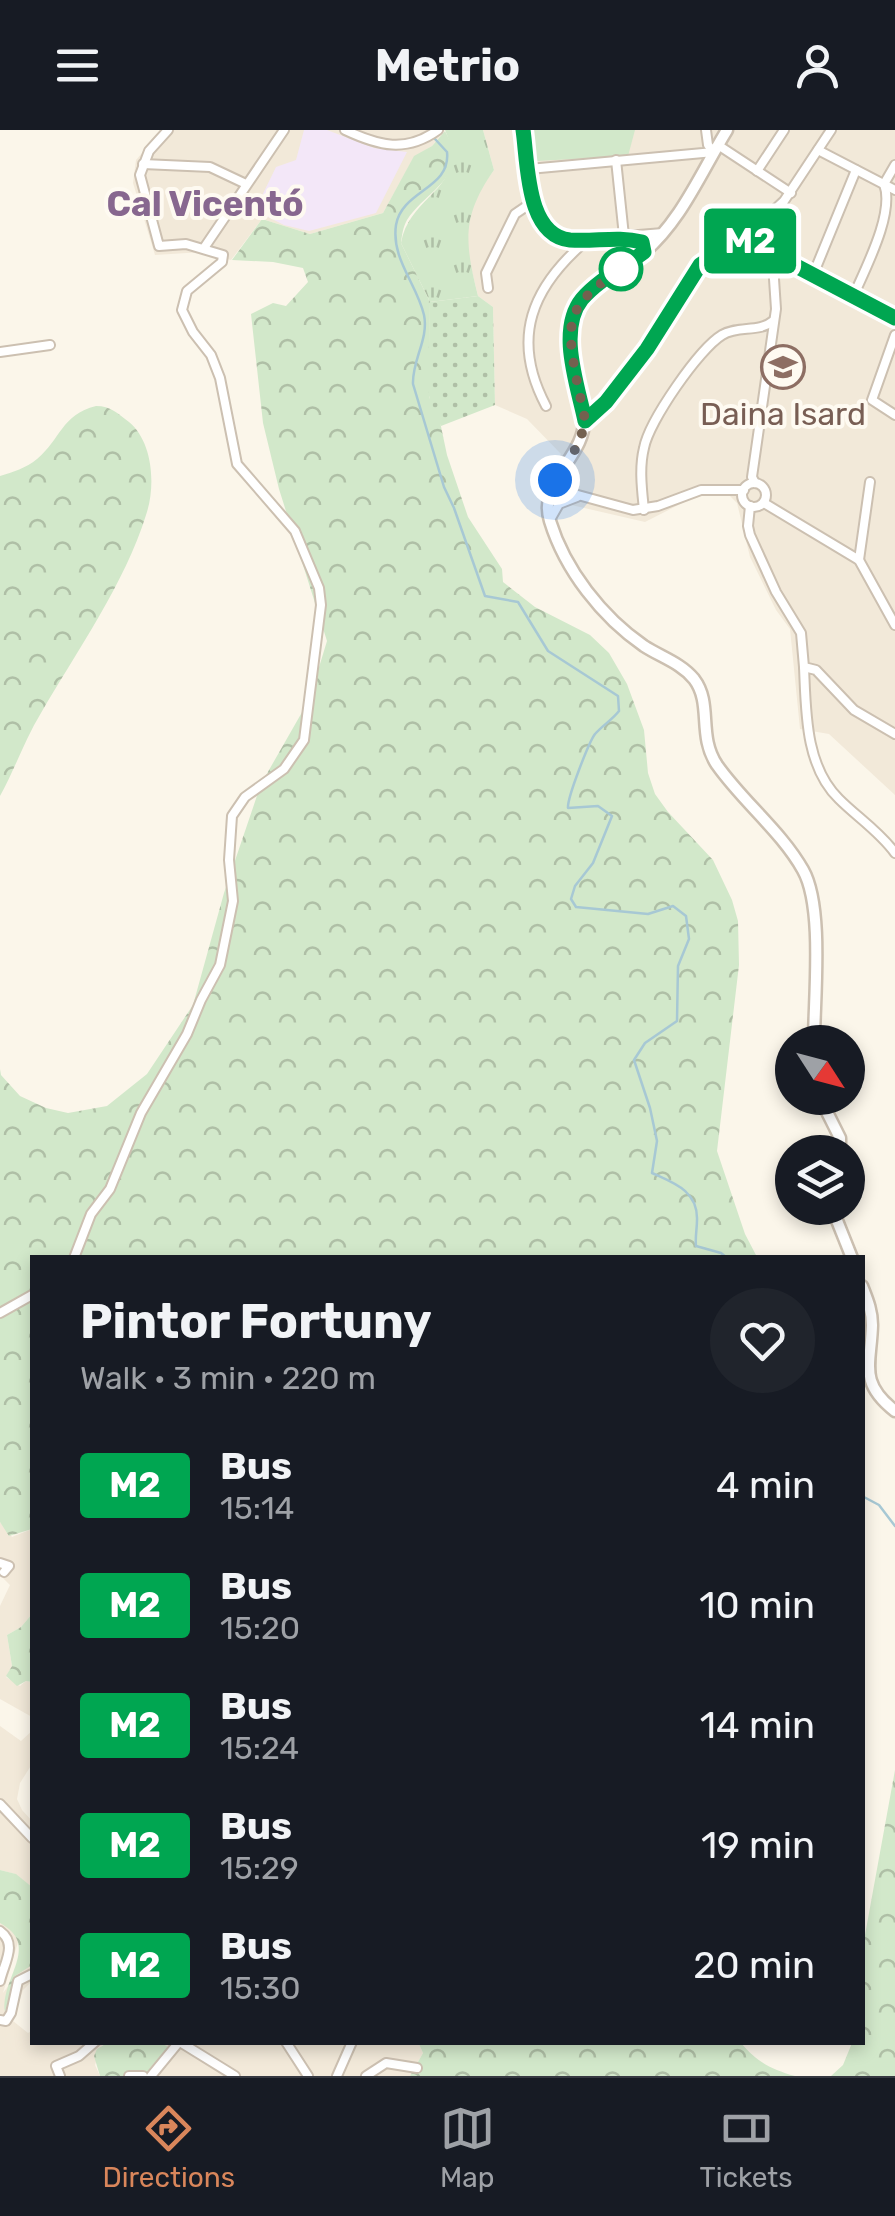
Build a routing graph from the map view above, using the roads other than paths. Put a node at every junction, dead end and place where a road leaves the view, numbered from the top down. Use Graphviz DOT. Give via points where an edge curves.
graph roads {
  1 [pos="168,130"];
  2 [pos="284,130"];
  3 [pos="345,130"];
  4 [pos="438,130"];
  5 [pos="523,130"];
  6 [pos="706,130"];
  7 [pos="727,130"];
  8 [pos="784,130"];
  9 [pos="831,130"];
  10 [pos="716,148"];
  11 [pos="818,150"];
  12 [pos="616,160"];
  13 [pos="143,164"];
  14 [pos="895,164"];
  15 [pos="529,169"];
  16 [pos="856,170"];
  17 [pos="757,171"];
  18 [pos="246,184"];
  19 [pos="884,184"];
  20 [pos="895,190"];
  21 [pos="791,193"];
  22 [pos="534,201"];
  23 [pos="756,227"];
  24 [pos="662,233"];
  25 [pos="621,236"];
  26 [pos="587,240"];
  27 [pos="736,240"];
  28 [pos="755,244"];
  29 [pos="204,248"];
  30 [pos="644,252"];
  31 [pos="773,264"];
  32 [pos="814,275"];
  33 [pos="488,288"];
  34 [pos="853,297"];
  35 [pos="895,318"];
  36 [pos="773,321"];
  37 [pos="752,328"];
  38 [pos="895,335"];
  39 [pos="50,345"];
  40 [pos="770,347"];
  41 [pos="0,352"];
  42 [pos="546,406"];
  43 [pos="895,415"];
  44 [pos="585,421"];
  45 [pos="555,480"];
  46 [pos="870,482"];
  47 [pos="754,484"];
  48 [pos="744,490"];
  49 [pos="581,496"];
  50 [pos="764,503"];
  51 [pos="750,506"];
  52 [pos="644,510"];
  53 [pos="550,522"];
  54 [pos="859,560"];
  55 [pos="895,625"];
  56 [pos="804,667"];
  57 [pos="895,734"];
  58 [pos="895,853"];
  59 [pos="814,1025"];
  60 [pos="839,1225"];
  61 [pos="75,1255"];
  62 [pos="851,1255"];
  63 [pos="865,1293"];
  64 [pos="30,1296"];
  65 [pos="0,1313"];
  66 [pos="895,1411"];
  67 [pos="0,1804"];
  68 [pos="30,1836"];
  69 [pos="0,1931"];
  70 [pos="30,1975"];
  71 [pos="0,1981"];
  72 [pos="0,2020"];
  73 [pos="91,2045"];
  74 [pos="177,2045"];
  75 [pos="185,2045"];
  76 [pos="288,2045"];
  77 [pos="351,2045"];
  78 [pos="417,2068"];
  79 [pos="60,2076"];
  80 [pos="129,2076"];
  81 [pos="147,2076"];
  82 [pos="235,2076"];
  83 [pos="308,2076"];
  84 [pos="337,2076"];
  85 [pos="366,2076"];
  1 -- 13 [label="street"];
  2 -- 18 [label="street"];
  3 -- 4 [label="street" via="402,146"];
  5 -- 15 [label="street"];
  6 -- 10 [label="street" via="708,144"];
  7 -- 10 [label="street"];
  8 -- 17 [label="street"];
  9 -- 11 [label="street"];
  10 -- 12 [label="street"];
  10 -- 17 [label="street"];
  10 -- 24 [label="street"];
  11 -- 16 [label="street"];
  11 -- 21 [label="street"];
  12 -- 15 [label="street"];
  12 -- 25 [label="street"];
  13 -- 18 [label="street" via="210,167"];
  13 -- 29 [label="street" via="140,175 159,246"];
  14 -- 19 [label="street"];
  15 -- 22 [label="street"];
  16 -- 19 [label="street"];
  16 -- 32 [label="street"];
  17 -- 21 [label="street"];
  18 -- 29 [label="street"];
  19 -- 20 [label="street"];
  19 -- 34 [label="street" via="880,236"];
  21 -- 23 [label="street"];
  22 -- 26 [label="street" via="550,233"];
  22 -- 33 [label="street" via="515,214 486,273"];
  23 -- 27 [label="street"];
  23 -- 28 [label="street"];
  24 -- 25 [label="street"];
  24 -- 30 [label="street"];
  25 -- 26 [label="street"];
  25 -- 30 [label="street" via="642,242"];
  26 -- 42 [label="street" via="553,272 531,315 534,380"];
  27 -- 28 [label="street"];
  27 -- 44 [label="street" via="700,265 647,349"];
  28 -- 31 [label="street"];
  29 -- 61 [label="street" via="224,258 186,291 184,315 220,378 237,464 292,526 319,588 308,725 290,762 234,811 234,901 220,965"];
  30 -- 44 [label="street" via="593,288 574,312 571,342"];
  31 -- 32 [label="street"];
  31 -- 36 [label="street"];
  32 -- 34 [label="street"];
  34 -- 35 [label="street"];
  36 -- 37 [label="street"];
  36 -- 40 [label="street"];
  37 -- 40 [label="street"];
  37 -- 52 [label="street" via="716,340 674,392 644,445"];
  38 -- 43 [label="street" via="872,400"];
  39 -- 41 [label="street"];
  40 -- 47 [label="street"];
  44 -- 45 [label="street"];
  45 -- 49 [label="street"];
  45 -- 53 [label="street"];
  46 -- 54 [label="street"];
  47 -- 48 [label="street"];
  47 -- 50 [label="street" via="766,492"];
  48 -- 51 [label="street"];
  48 -- 52 [label="street" via="689,492"];
  49 -- 52 [label="street"];
  49 -- 53 [label="street" via="559,504"];
  50 -- 51 [label="street"];
  50 -- 54 [label="street"];
  51 -- 56 [label="street" via="750,535 801,633"];
  53 -- 59 [label="street" via="574,570 610,618 696,682 704,738 716,764 808,880"];
  54 -- 55 [label="street"];
  56 -- 57 [label="street"];
  56 -- 58 [label="street" via="820,771 832,792"];
  60 -- 62 [label="street"];
  63 -- 66 [label="street" via="872,1328 866,1370"];
  64 -- 65 [label="street"];
  67 -- 68 [label="street"];
  69 -- 71 [label="street" via="10,1947"];
  70 -- 72 [label="street" via="18,1981 10,2015"];
  73 -- 79 [label="street" via="56,2066"];
  74 -- 81 [label="street"];
  75 -- 82 [label="street"];
  76 -- 83 [label="street"];
  77 -- 84 [label="street"];
  78 -- 85 [label="street" via="386,2063"];
  80 -- 81 [label="street"];
}
